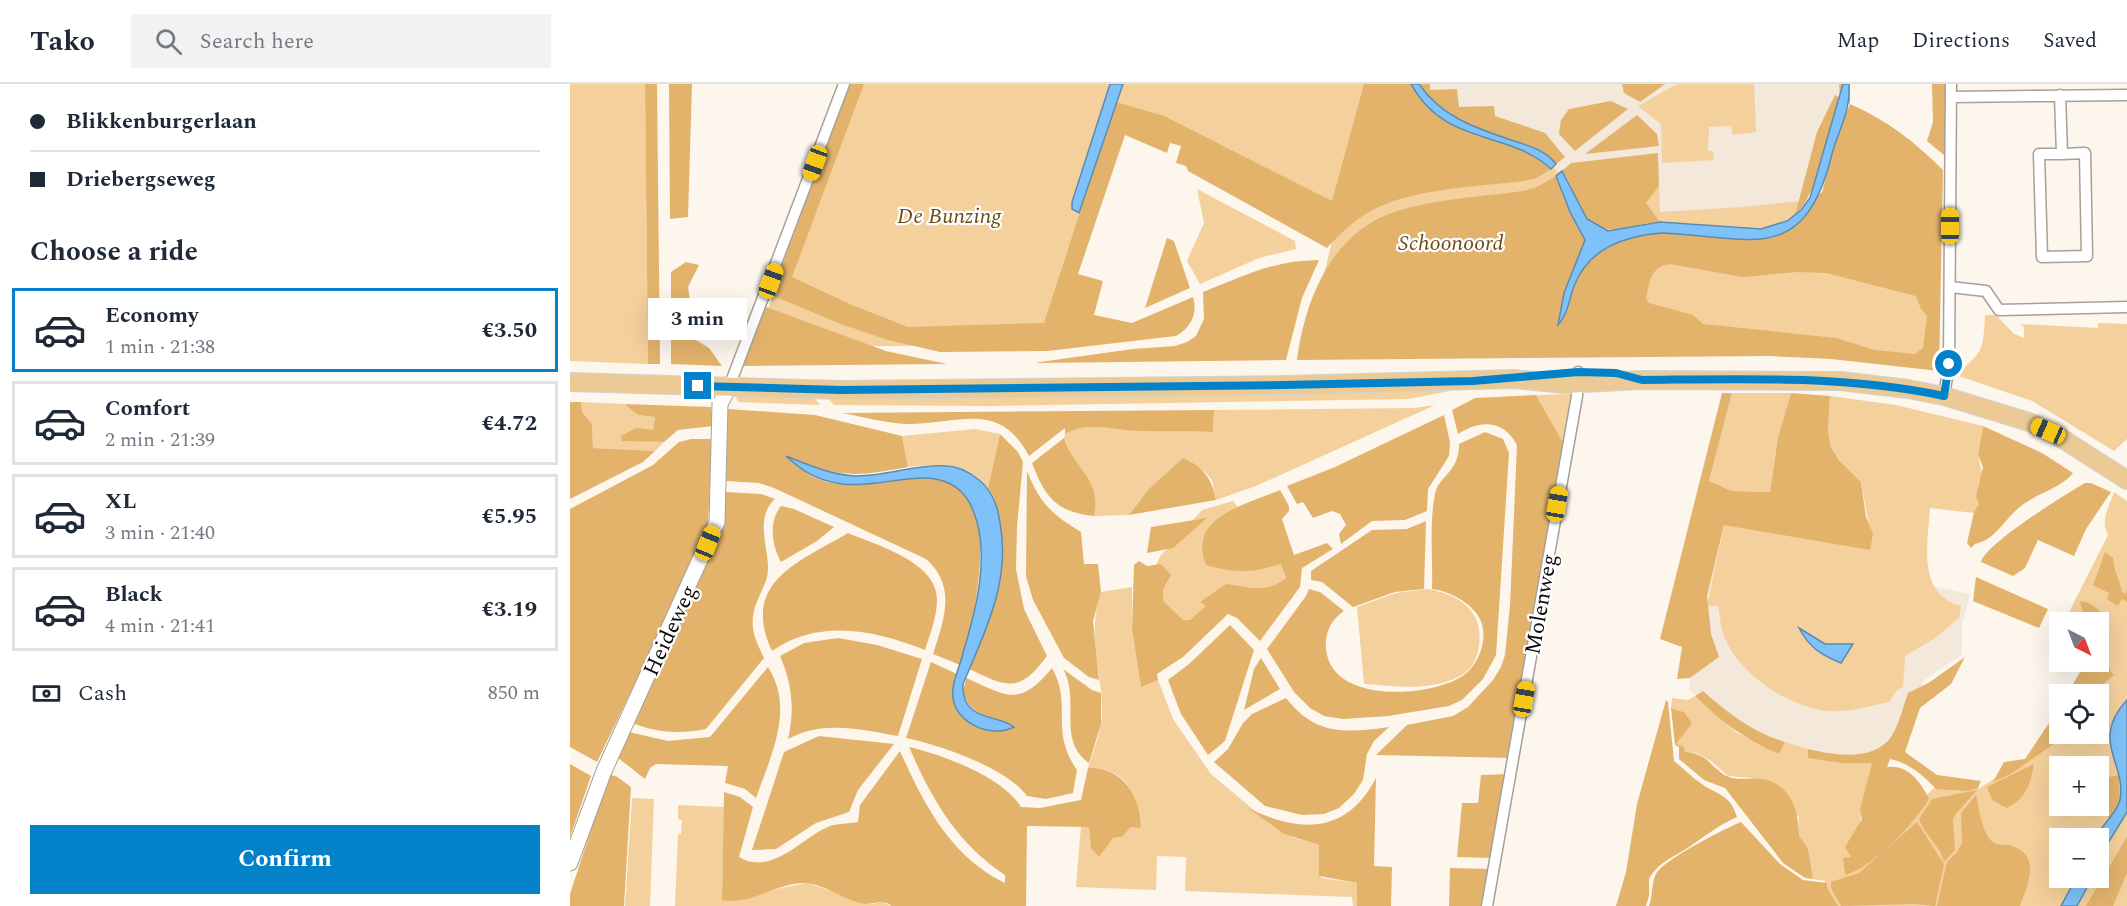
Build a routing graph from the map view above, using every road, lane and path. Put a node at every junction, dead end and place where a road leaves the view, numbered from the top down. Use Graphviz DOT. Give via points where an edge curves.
graph roads {
  1 [pos="844,84"];
  2 [pos="1951,84"];
  3 [pos="2060,95"];
  4 [pos="2127,95"];
  5 [pos="1951,97"];
  6 [pos="2062,154"];
  7 [pos="1950,287"];
  8 [pos="2127,307"];
  9 [pos="1578,378"];
  10 [pos="570,382"];
  11 [pos="729,387"];
  12 [pos="1944,396"];
  13 [pos="2127,480"];
  14 [pos="570,864"];
  15 [pos="1487,906"];
  1 -- 11 [label="street"];
  2 -- 5 [label="street"];
  3 -- 4 [label="street"];
  3 -- 5 [label="street"];
  3 -- 6 [label="street"];
  5 -- 7 [label="street"];
  6 -- 6 [label="street" via="2085,153 2087,256 2042,257 2039,154"];
  7 -- 8 [label="street" via="1986,291 1999,310"];
  7 -- 12 [label="street" via="1949,364"];
  9 -- 11 [label="main road" via="1539,374 1514,379 1296,385"];
  9 -- 12 [label="main road" via="1616,373 1642,380 1840,381"];
  9 -- 15 [label="street, Molenweg"];
  10 -- 11 [label="main road"];
  11 -- 14 [label="street, Heideweg" via="720,404 717,522 604,771"];
  12 -- 13 [label="main road" via="2038,426"];
}
